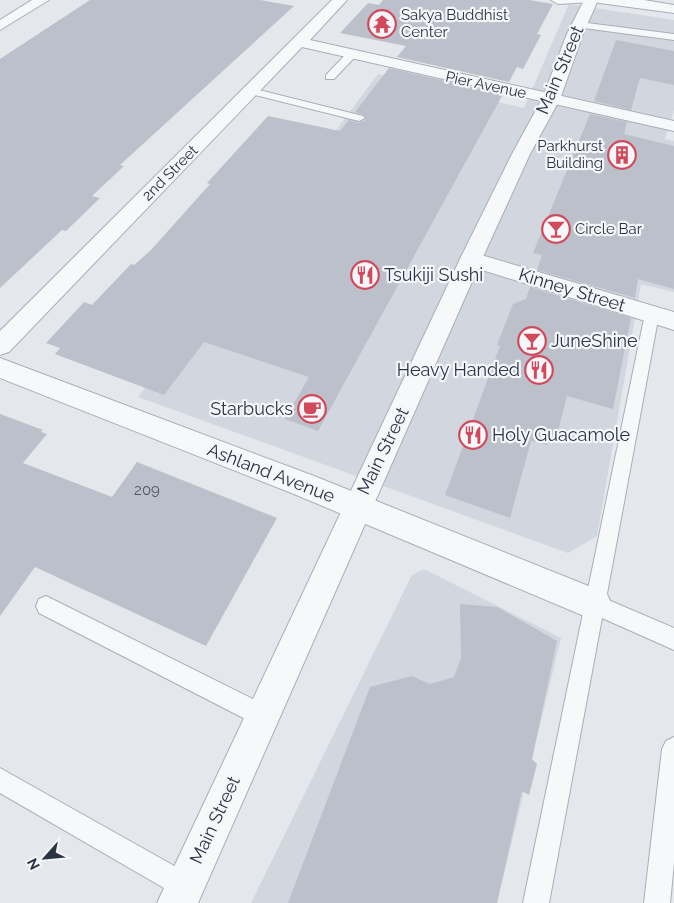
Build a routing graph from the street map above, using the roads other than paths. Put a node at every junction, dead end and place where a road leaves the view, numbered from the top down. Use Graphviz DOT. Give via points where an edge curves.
graph roads {
  1 [pos="42,0"];
  2 [pos="340,0"];
  3 [pos="558,0"];
  4 [pos="586,0"];
  5 [pos="591,0"];
  6 [pos="597,0"];
  7 [pos="674,9"];
  8 [pos="579,25"];
  9 [pos="0,26"];
  10 [pos="674,37"];
  11 [pos="299,42"];
  12 [pos="351,54"];
  13 [pos="330,77"];
  14 [pos="251,91"];
  15 [pos="551,99"];
  16 [pos="359,118"];
  17 [pos="674,126"];
  18 [pos="471,259"];
  19 [pos="652,314"];
  20 [pos="674,321"];
  21 [pos="0,346"];
  22 [pos="0,368"];
  23 [pos="356,506"];
  24 [pos="596,605"];
  25 [pos="46,606"];
  26 [pos="674,639"];
  27 [pos="263,716"];
  28 [pos="674,749"];
  29 [pos="0,780"];
  30 [pos="181,895"];
  31 [pos="536,903"];
  32 [pos="657,903"];
  1 -- 9 [label="street"];
  2 -- 11 [label="street, 2nd Street"];
  3 -- 4 [label="street"];
  5 -- 8 [label="street, Main Street"];
  6 -- 7 [label="street"];
  8 -- 10 [label="lane"];
  8 -- 15 [label="street, Main Street"];
  11 -- 12 [label="street, Pier Avenue"];
  11 -- 14 [label="street, 2nd Street"];
  12 -- 13 [label="lane"];
  12 -- 15 [label="street, Pier Avenue"];
  14 -- 16 [label="lane"];
  14 -- 21 [label="street, 2nd Street"];
  15 -- 17 [label="street, Pier Avenue"];
  15 -- 18 [label="street, Main Street"];
  18 -- 19 [label="street, Kinney Street"];
  18 -- 23 [label="street, Main Street"];
  19 -- 20 [label="street, Kinney Street"];
  19 -- 24 [label="lane"];
  22 -- 23 [label="street, Ashland Avenue"];
  23 -- 24 [label="street, Ashland Avenue"];
  23 -- 27 [label="street, Main Street"];
  24 -- 26 [label="lane"];
  24 -- 31 [label="lane"];
  25 -- 27 [label="lane"];
  27 -- 30 [label="street, Main Street"];
  28 -- 32 [label="lane"];
  29 -- 30 [label="lane"];
}
